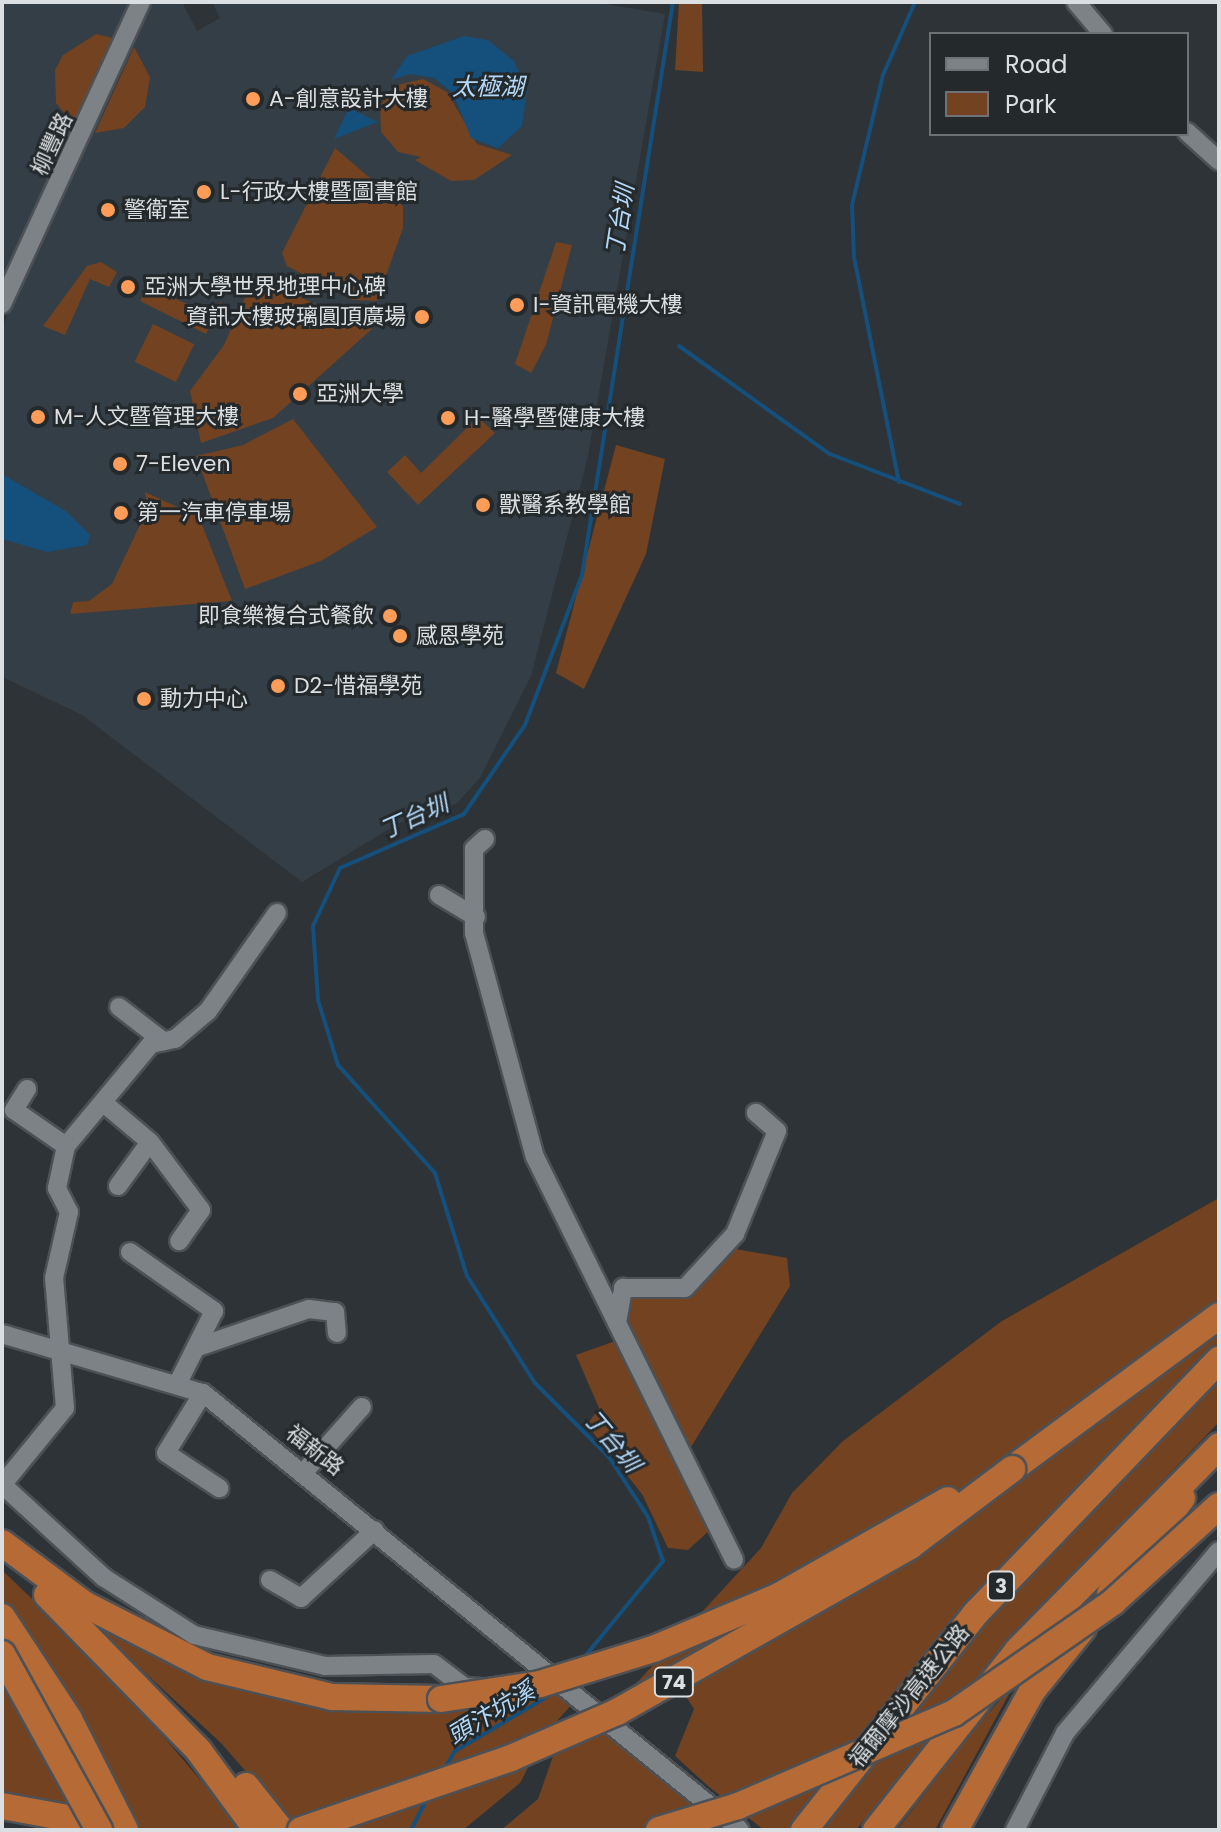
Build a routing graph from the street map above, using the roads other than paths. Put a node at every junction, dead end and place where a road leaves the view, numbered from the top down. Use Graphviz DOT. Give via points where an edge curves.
graph roads {
  1 [pos="141,2"];
  2 [pos="1076,2"];
  3 [pos="1101,32"];
  4 [pos="1189,134"];
  5 [pos="1219,161"];
  6 [pos="2,304"];
  7 [pos="485,839"];
  8 [pos="439,895"];
  9 [pos="277,913"];
  10 [pos="476,917"];
  11 [pos="119,1007"];
  12 [pos="163,1041"];
  13 [pos="27,1089"];
  14 [pos="106,1105"];
  15 [pos="756,1113"];
  16 [pos="150,1142"];
  17 [pos="66,1146"];
  18 [pos="118,1186"];
  19 [pos="179,1241"];
  20 [pos="130,1252"];
  21 [pos="1219,1316"];
  22 [pos="617,1323"];
  23 [pos="337,1333"];
  24 [pos="2,1334"];
  25 [pos="57,1347"];
  26 [pos="198,1347"];
  27 [pos="1219,1360"];
  28 [pos="179,1381"];
  29 [pos="203,1393"];
  30 [pos="362,1407"];
  31 [pos="1212,1453"];
  32 [pos="1012,1469"];
  33 [pos="304,1472"];
  34 [pos="4,1487"];
  35 [pos="219,1488"];
  36 [pos="1219,1506"];
  37 [pos="375,1530"];
  38 [pos="2,1543"];
  39 [pos="1219,1551"];
  40 [pos="2,1554"];
  41 [pos="734,1560"];
  42 [pos="270,1580"];
  43 [pos="2,1617"];
  44 [pos="2,1654"];
  45 [pos="117,1661"];
  46 [pos="558,1680"];
  47 [pos="2,1806"];
  48 [pos="99,1830"];
  49 [pos="124,1830"];
  50 [pos="257,1830"];
  51 [pos="281,1830"];
  52 [pos="301,1830"];
  53 [pos="659,1830"];
  54 [pos="740,1830"];
  55 [pos="804,1830"];
  56 [pos="876,1830"];
  57 [pos="955,1830"];
  58 [pos="1015,1830"];
  1 -- 6 [label="street, 柳豐路"];
  2 -- 3 [label="street"];
  4 -- 5 [label="street"];
  7 -- 10 [label="street" via="474,849"];
  8 -- 10 [label="street"];
  9 -- 12 [label="street" via="208,1011"];
  10 -- 22 [label="street" via="535,1157"];
  11 -- 12 [label="street"];
  12 -- 14 [label="street" via="151,1044"];
  13 -- 17 [label="street" via="14,1110"];
  14 -- 16 [label="street"];
  14 -- 17 [label="street"];
  15 -- 22 [label="street" via="777,1131 735,1234 685,1288 623,1288"];
  16 -- 18 [label="street"];
  16 -- 19 [label="street" via="201,1210"];
  17 -- 25 [label="street" via="58,1164 57,1188 69,1212 54,1278"];
  20 -- 26 [label="street" via="214,1311"];
  21 -- 32 [label="highway"];
  22 -- 41 [label="street"];
  23 -- 26 [label="street" via="335,1312 309,1309"];
  24 -- 25 [label="street, 福新路"];
  25 -- 28 [label="street, 福新路"];
  25 -- 34 [label="street" via="65,1408"];
  26 -- 28 [label="street"];
  27 -- 55 [label="highway, 福爾摩沙高速公路 / 3, bridge" via="976,1613"];
  28 -- 29 [label="street, 福新路"];
  29 -- 33 [label="street, 福新路"];
  29 -- 35 [label="street" via="166,1453"];
  30 -- 33 [label="street"];
  31 -- 56 [label="highway" via="1018,1650"];
  31 -- 57 [label="highway" via="1165,1526 1032,1691"];
  32 -- 38 [label="highway, bridge" via="709,1627 540,1684 441,1699 332,1697 207,1667 108,1619"];
  32 -- 52 [label="highway, 74, bridge" via="910,1546 617,1712 511,1758"];
  33 -- 37 [label="street, 福新路"];
  34 -- 46 [label="street" via="103,1577 194,1635 325,1666 434,1664 465,1687"];
  36 -- 53 [label="highway, bridge" via="1113,1602 954,1713 752,1801"];
  37 -- 42 [label="street" via="301,1598"];
  37 -- 46 [label="street, 福新路"];
  39 -- 58 [label="street" via="1065,1733"];
  40 -- 45 [label="highway"];
  43 -- 49 [label="highway" via="69,1719"];
  44 -- 48 [label="highway, bridge"];
  45 -- 50 [label="highway"];
  45 -- 51 [label="highway" via="178,1711"];
  46 -- 54 [label="street, 福新路"];
  47 -- 49 [label="highway" via="35,1808"];
}
